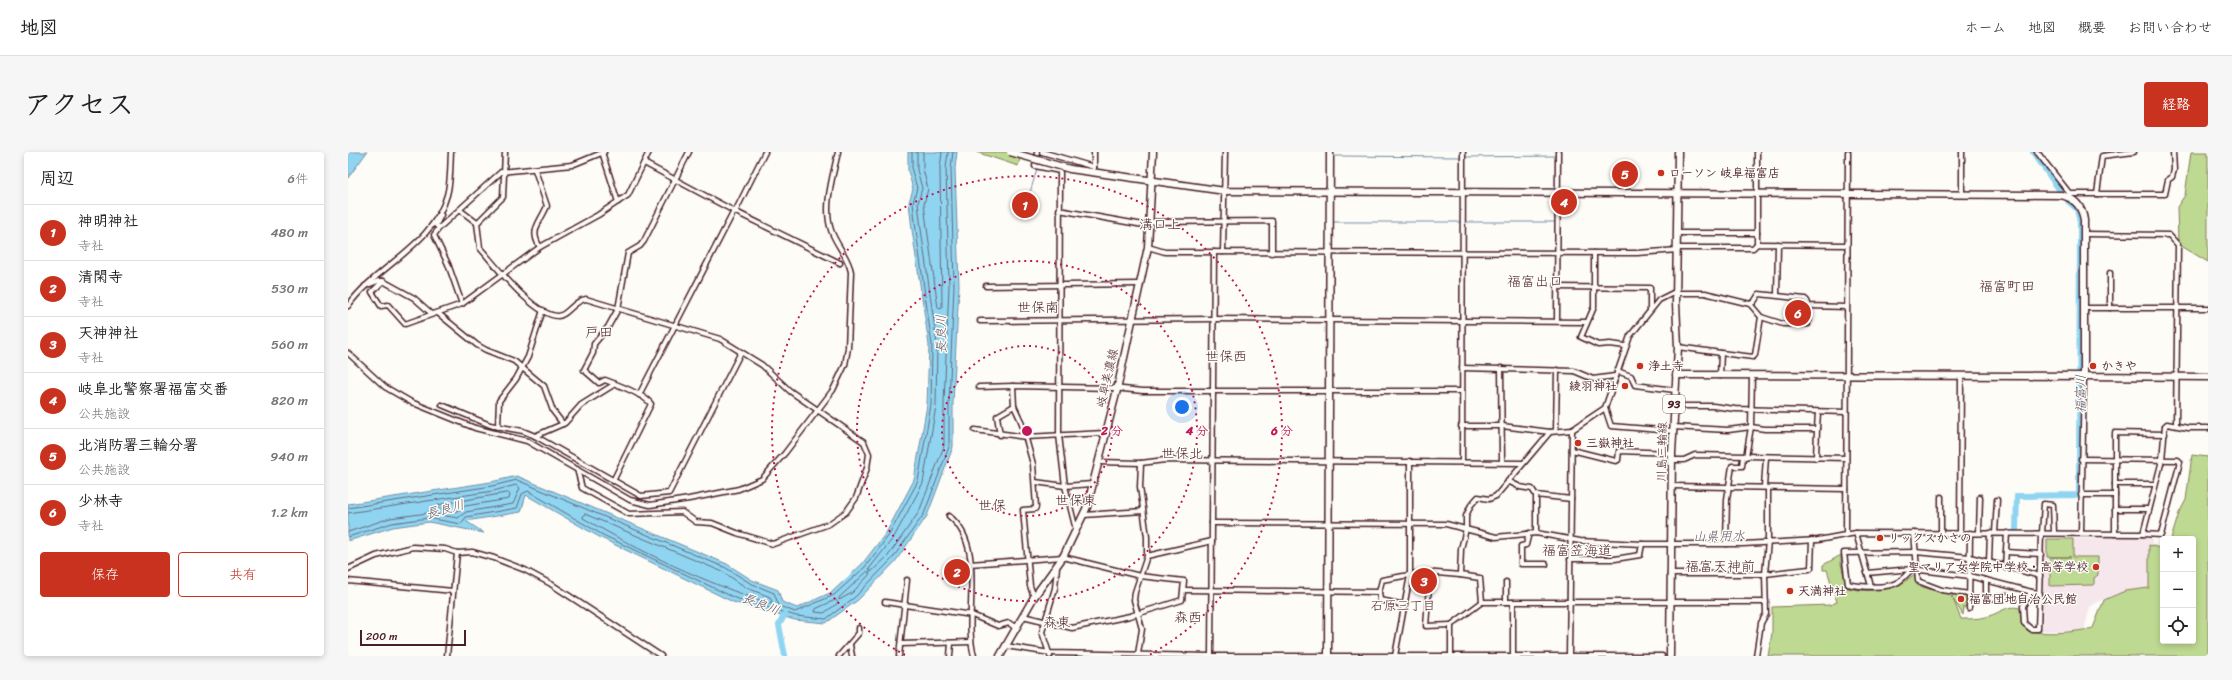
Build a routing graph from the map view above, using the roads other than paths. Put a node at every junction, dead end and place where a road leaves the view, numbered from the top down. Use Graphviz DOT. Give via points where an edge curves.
graph roads {
  1 [pos="451,152"];
  2 [pos="505,152"];
  3 [pos="602,152"];
  4 [pos="649,152"];
  5 [pos="689,152"];
  6 [pos="766,152"];
  7 [pos="838,152"];
  8 [pos="1010,152"];
  9 [pos="1037,152"];
  10 [pos="1042,152"];
  11 [pos="1094,152"];
  12 [pos="1153,152"];
  13 [pos="1225,152"];
  14 [pos="1330,152"];
  15 [pos="1463,152"];
  16 [pos="1558,152"];
  17 [pos="1678,152"];
  18 [pos="1757,152"];
  19 [pos="1848,152"];
  20 [pos="1962,152"];
  21 [pos="2037,152"];
  22 [pos="2134,152"];
  23 [pos="2173,152"];
  24 [pos="644,163"];
  25 [pos="1094,169"];
  26 [pos="535,170"];
  27 [pos="505,172"];
  28 [pos="675,179"];
  29 [pos="1152,180"];
  30 [pos="1225,191"];
  31 [pos="1329,192"];
  32 [pos="1463,192"];
  33 [pos="1558,192"];
  34 [pos="1678,193"];
  35 [pos="1757,193"];
  36 [pos="1848,193"];
  37 [pos="1962,193"];
  38 [pos="2097,194"];
  39 [pos="2069,196"];
  40 [pos="618,202"];
  41 [pos="460,210"];
  42 [pos="1059,210"];
  43 [pos="735,211"];
  44 [pos="440,212"];
  45 [pos="1224,222"];
  46 [pos="477,223"];
  47 [pos="1149,224"];
  48 [pos="439,228"];
  49 [pos="1678,233"];
  50 [pos="1757,233"];
  51 [pos="2084,234"];
  52 [pos="1757,244"];
  53 [pos="1778,244"];
  54 [pos="1847,245"];
  55 [pos="1148,247"];
  56 [pos="540,248"];
  57 [pos="1678,249"];
  58 [pos="1214,252"];
  59 [pos="1223,252"];
  60 [pos="1329,252"];
  61 [pos="1558,252"];
  62 [pos="1272,253"];
  63 [pos="1462,253"];
  64 [pos="1594,253"];
  65 [pos="840,264"];
  66 [pos="2110,273"];
  67 [pos="504,274"];
  68 [pos="383,281"];
  69 [pos="1139,284"];
  70 [pos="1060,285"];
  71 [pos="365,286"];
  72 [pos="986,286"];
  73 [pos="1557,287"];
  74 [pos="1594,287"];
  75 [pos="1677,292"];
  76 [pos="1777,295"];
  77 [pos="462,304"];
  78 [pos="1750,304"];
  79 [pos="348,306"];
  80 [pos="1809,306"];
  81 [pos="1846,307"];
  82 [pos="2084,308"];
  83 [pos="2110,308"];
  84 [pos="2178,308"];
  85 [pos="2208,308"];
  86 [pos="618,309"];
  87 [pos="543,310"];
  88 [pos="1650,310"];
  89 [pos="432,314"];
  90 [pos="439,314"];
  91 [pos="1761,317"];
  92 [pos="1213,319"];
  93 [pos="1329,320"];
  94 [pos="980,321"];
  95 [pos="1132,321"];
  96 [pos="1462,321"];
  97 [pos="1557,321"];
  98 [pos="1060,322"];
  99 [pos="1586,322"];
  100 [pos="676,326"];
  101 [pos="1625,346"];
  102 [pos="1678,347"];
  103 [pos="741,352"];
  104 [pos="348,353"];
  105 [pos="1721,353"];
  106 [pos="522,368"];
  107 [pos="1462,368"];
  108 [pos="1501,368"];
  109 [pos="1557,370"];
  110 [pos="1616,374"];
  111 [pos="1676,375"];
  112 [pos="1720,376"];
  113 [pos="1752,376"];
  114 [pos="1846,376"];
  115 [pos="1961,376"];
  116 [pos="2081,376"];
  117 [pos="2177,377"];
  118 [pos="2208,377"];
  119 [pos="615,384"];
  120 [pos="1013,386"];
  121 [pos="979,387"];
  122 [pos="1060,388"];
  123 [pos="1117,390"];
  124 [pos="1212,390"];
  125 [pos="1328,390"];
  126 [pos="1675,390"];
  127 [pos="1462,391"];
  128 [pos="639,395"];
  129 [pos="442,405"];
  130 [pos="1014,406"];
  131 [pos="1674,406"];
  132 [pos="1605,408"];
  133 [pos="818,410"];
  134 [pos="1752,410"];
  135 [pos="1818,412"];
  136 [pos="1846,412"];
  137 [pos="563,424"];
  138 [pos="2176,425"];
  139 [pos="1461,426"];
  140 [pos="1502,426"];
  141 [pos="498,427"];
  142 [pos="1751,427"];
  143 [pos="2208,428"];
  144 [pos="1673,429"];
  145 [pos="1817,429"];
  146 [pos="975,430"];
  147 [pos="1572,430"];
  148 [pos="1556,431"];
  149 [pos="1550,432"];
  150 [pos="1105,433"];
  151 [pos="2165,434"];
  152 [pos="1000,435"];
  153 [pos="1059,435"];
  154 [pos="535,436"];
  155 [pos="1026,436"];
  156 [pos="1572,450"];
  157 [pos="1672,453"];
  158 [pos="1745,457"];
  159 [pos="1766,457"];
  160 [pos="1816,458"];
  161 [pos="1846,458"];
  162 [pos="2081,459"];
  163 [pos="1212,460"];
  164 [pos="1672,460"];
  165 [pos="2115,460"];
  166 [pos="2162,460"];
  167 [pos="1328,461"];
  168 [pos="1410,461"];
  169 [pos="1462,461"];
  170 [pos="1502,461"];
  171 [pos="1098,462"];
  172 [pos="1141,463"];
  173 [pos="1523,463"];
  174 [pos="577,469"];
  175 [pos="613,481"];
  176 [pos="1508,481"];
  177 [pos="1034,482"];
  178 [pos="1092,484"];
  179 [pos="2115,484"];
  180 [pos="2155,484"];
  181 [pos="1065,486"];
  182 [pos="1672,486"];
  183 [pos="1729,487"];
  184 [pos="1766,488"];
  185 [pos="1846,489"];
  186 [pos="1536,495"];
  187 [pos="2081,495"];
  188 [pos="2115,495"];
  189 [pos="1941,497"];
  190 [pos="1980,497"];
  191 [pos="1571,499"];
  192 [pos="1997,500"];
  193 [pos="2115,509"];
  194 [pos="2149,509"];
  195 [pos="1144,511"];
  196 [pos="1084,515"];
  197 [pos="949,516"];
  198 [pos="1212,523"];
  199 [pos="1328,524"];
  200 [pos="1410,524"];
  201 [pos="1466,529"];
  202 [pos="1076,530"];
  203 [pos="1529,533"];
  204 [pos="1536,533"];
  205 [pos="1856,533"];
  206 [pos="1914,533"];
  207 [pos="1941,533"];
  208 [pos="1960,533"];
  209 [pos="1970,533"];
  210 [pos="1979,533"];
  211 [pos="1990,533"];
  212 [pos="1995,533"];
  213 [pos="2007,533"];
  214 [pos="2042,533"];
  215 [pos="2054,533"];
  216 [pos="2081,533"];
  217 [pos="1846,534"];
  218 [pos="2115,534"];
  219 [pos="2142,534"];
  220 [pos="1570,539"];
  221 [pos="1812,540"];
  222 [pos="1212,541"];
  223 [pos="1768,541"];
  224 [pos="1642,544"];
  225 [pos="1671,544"];
  226 [pos="1726,544"];
  227 [pos="1916,552"];
  228 [pos="2006,552"];
  229 [pos="458,553"];
  230 [pos="1862,553"];
  231 [pos="2041,554"];
  232 [pos="1147,556"];
  233 [pos="1063,557"];
  234 [pos="1970,557"];
  235 [pos="1570,558"];
  236 [pos="1029,561"];
  237 [pos="1989,562"];
  238 [pos="970,564"];
  239 [pos="1546,564"];
  240 [pos="2005,566"];
  241 [pos="1057,567"];
  242 [pos="348,569"];
  243 [pos="1915,570"];
  244 [pos="1430,573"];
  245 [pos="1868,573"];
  246 [pos="1670,574"];
  247 [pos="1764,574"];
  248 [pos="1410,575"];
  249 [pos="1460,575"];
  250 [pos="1140,576"];
  251 [pos="1970,576"];
  252 [pos="2040,576"];
  253 [pos="907,580"];
  254 [pos="1986,580"];
  255 [pos="348,581"];
  256 [pos="1506,582"];
  257 [pos="1871,586"];
  258 [pos="1184,590"];
  259 [pos="1212,590"];
  260 [pos="1328,591"];
  261 [pos="453,592"];
  262 [pos="1379,592"];
  263 [pos="2031,592"];
  264 [pos="1970,594"];
  265 [pos="2040,594"];
  266 [pos="2007,596"];
  267 [pos="1034,597"];
  268 [pos="886,602"];
  269 [pos="1482,602"];
  270 [pos="1506,602"];
  271 [pos="1513,602"];
  272 [pos="1569,602"];
  273 [pos="1766,602"];
  274 [pos="1670,603"];
  275 [pos="905,604"];
  276 [pos="1405,605"];
  277 [pos="1969,608"];
  278 [pos="1139,614"];
  279 [pos="972,615"];
  280 [pos="1023,616"];
  281 [pos="1044,622"];
  282 [pos="1451,625"];
  283 [pos="859,628"];
  284 [pos="1016,628"];
  285 [pos="971,642"];
  286 [pos="950,643"];
  287 [pos="901,644"];
  288 [pos="850,645"];
  289 [pos="1006,646"];
  290 [pos="1050,654"];
  291 [pos="1138,655"];
  292 [pos="1328,655"];
  293 [pos="1395,655"];
  294 [pos="1451,655"];
  295 [pos="1473,655"];
  296 [pos="447,656"];
  297 [pos="661,656"];
  298 [pos="839,656"];
  299 [pos="852,656"];
  300 [pos="899,656"];
  301 [pos="950,656"];
  302 [pos="974,656"];
  303 [pos="1000,656"];
  304 [pos="1211,656"];
  305 [pos="1513,656"];
  306 [pos="1523,656"];
  307 [pos="1569,656"];
  308 [pos="1662,656"];
  309 [pos="1670,656"];
  310 [pos="1756,656"];
  1 -- 44 [label="street" via="448,194"];
  2 -- 27 [label="street"];
  3 -- 26 [label="street" via="572,166"];
  3 -- 40 [label="street"];
  4 -- 24 [label="street"];
  5 -- 28 [label="street"];
  6 -- 43 [label="street"];
  7 -- 133 [label="street" via="829,220 831,230 851,272 848,348 841,376"];
  8 -- 25 [label="street, bridge" via="1070,169"];
  9 -- 42 [label="street" via="1035,166 1060,171"];
  10 -- 25 [label="street"];
  11 -- 25 [label="street"];
  12 -- 29 [label="street, 岐阜美濃線"];
  13 -- 30 [label="street"];
  14 -- 31 [label="street"];
  15 -- 32 [label="street"];
  16 -- 33 [label="street"];
  17 -- 34 [label="street, 川島三輪線 / 93"];
  18 -- 35 [label="street"];
  19 -- 36 [label="street"];
  20 -- 37 [label="street"];
  21 -- 39 [label="street"];
  22 -- 38 [label="street" via="2102,156"];
  23 -- 38 [label="street" via="2174,172 2168,180 2165,194"];
  24 -- 28 [label="street"];
  24 -- 40 [label="street" via="628,195"];
  25 -- 29 [label="street"];
  26 -- 27 [label="street"];
  26 -- 56 [label="street" via="547,206 536,226 535,239"];
  27 -- 41 [label="street" via="498,173"];
  27 -- 46 [label="street" via="503,197"];
  28 -- 43 [label="street"];
  28 -- 86 [label="street" via="644,241 628,253"];
  29 -- 30 [label="street"];
  29 -- 47 [label="street, 岐阜美濃線"];
  30 -- 31 [label="street"];
  30 -- 45 [label="street"];
  31 -- 32 [label="street"];
  31 -- 60 [label="street"];
  32 -- 33 [label="street"];
  32 -- 63 [label="street"];
  33 -- 34 [label="street"];
  33 -- 61 [label="street"];
  34 -- 35 [label="street"];
  34 -- 49 [label="street, 川島三輪線 / 93"];
  35 -- 36 [label="street"];
  35 -- 50 [label="street"];
  36 -- 37 [label="street"];
  36 -- 54 [label="street"];
  37 -- 39 [label="street"];
  38 -- 39 [label="street"];
  39 -- 51 [label="street" via="2081,208"];
  40 -- 56 [label="street"];
  41 -- 46 [label="street"];
  41 -- 48 [label="street"];
  42 -- 47 [label="street"];
  42 -- 70 [label="street"];
  43 -- 65 [label="street"];
  43 -- 100 [label="street"];
  44 -- 48 [label="street" via="436,225"];
  44 -- 71 [label="street" via="422,238"];
  45 -- 47 [label="street"];
  45 -- 59 [label="street"];
  45 -- 62 [label="street" via="1272,221"];
  46 -- 67 [label="street" via="480,248"];
  47 -- 55 [label="street, 岐阜美濃線"];
  48 -- 77 [label="street" via="434,235 448,264"];
  49 -- 50 [label="street"];
  49 -- 57 [label="street, 川島三輪線 / 93"];
  50 -- 52 [label="street"];
  51 -- 82 [label="street"];
  51 -- 84 [label="street" via="2171,235 2178,245"];
  52 -- 53 [label="street"];
  52 -- 57 [label="street" via="1753,248"];
  53 -- 54 [label="street"];
  53 -- 76 [label="street"];
  54 -- 81 [label="street"];
  55 -- 58 [label="street" via="1165,252"];
  55 -- 69 [label="street, 岐阜美濃線"];
  56 -- 67 [label="street"];
  57 -- 64 [label="street"];
  57 -- 75 [label="street, 川島三輪線 / 93"];
  58 -- 59 [label="street"];
  58 -- 92 [label="street"];
  59 -- 62 [label="street"];
  60 -- 62 [label="street"];
  60 -- 63 [label="street"];
  60 -- 93 [label="street"];
  61 -- 63 [label="street"];
  61 -- 64 [label="street"];
  61 -- 73 [label="street"];
  63 -- 96 [label="street"];
  64 -- 74 [label="street"];
  66 -- 83 [label="street"];
  67 -- 77 [label="street"];
  67 -- 87 [label="street" via="533,305"];
  68 -- 71 [label="street"];
  68 -- 89 [label="street" via="414,298"];
  68 -- 89 [label="street" via="372,292 381,306 388,305 402,323 410,324"];
  69 -- 70 [label="street"];
  69 -- 95 [label="street, 岐阜美濃線"];
  70 -- 72 [label="street"];
  70 -- 98 [label="street"];
  71 -- 79 [label="street"];
  73 -- 74 [label="street"];
  73 -- 97 [label="street"];
  74 -- 88 [label="street" via="1650,288"];
  74 -- 99 [label="street" via="1593,313"];
  75 -- 78 [label="street" via="1705,293"];
  75 -- 88 [label="street" via="1659,300"];
  75 -- 102 [label="street, 川島三輪線 / 93"];
  76 -- 78 [label="street" via="1759,294"];
  76 -- 80 [label="street" via="1805,299"];
  77 -- 90 [label="street"];
  78 -- 91 [label="street"];
  80 -- 81 [label="street"];
  80 -- 91 [label="street" via="1808,324 1783,324"];
  81 -- 114 [label="street"];
  82 -- 83 [label="street"];
  82 -- 116 [label="street"];
  83 -- 84 [label="street"];
  84 -- 85 [label="street"];
  84 -- 117 [label="street"];
  86 -- 87 [label="street" via="586,299 576,302 561,316"];
  86 -- 100 [label="street"];
  86 -- 119 [label="street" via="594,344 593,353 584,370 599,383 605,380"];
  87 -- 106 [label="street"];
  88 -- 101 [label="street"];
  89 -- 90 [label="street"];
  90 -- 106 [label="street" via="477,345 514,361"];
  91 -- 105 [label="street" via="1753,357"];
  92 -- 93 [label="street"];
  92 -- 95 [label="street"];
  92 -- 124 [label="street"];
  93 -- 96 [label="street"];
  93 -- 125 [label="street"];
  94 -- 98 [label="street"];
  95 -- 98 [label="street"];
  95 -- 123 [label="street, 岐阜美濃線"];
  96 -- 97 [label="street"];
  96 -- 107 [label="street"];
  97 -- 99 [label="street"];
  98 -- 122 [label="street"];
  99 -- 101 [label="street" via="1581,337 1598,345"];
  100 -- 103 [label="street" via="720,339"];
  100 -- 128 [label="street"];
  101 -- 110 [label="street"];
  102 -- 105 [label="street"];
  102 -- 111 [label="street, 川島三輪線 / 93"];
  103 -- 133 [label="street"];
  103 -- 175 [label="street" via="669,493 644,496"];
  104 -- 174 [label="street" via="385,387 411,402 475,428 527,441"];
  105 -- 112 [label="street"];
  106 -- 137 [label="street" via="544,386 553,411"];
  106 -- 141 [label="street" via="499,401"];
  107 -- 108 [label="street"];
  107 -- 127 [label="street"];
  108 -- 109 [label="street"];
  108 -- 140 [label="street"];
  109 -- 110 [label="street" via="1574,370 1593,379"];
  109 -- 148 [label="street"];
  110 -- 126 [label="street" via="1631,376 1635,385"];
  110 -- 132 [label="street"];
  111 -- 112 [label="street"];
  111 -- 126 [label="street, 川島三輪線 / 93"];
  112 -- 113 [label="street"];
  113 -- 114 [label="street"];
  113 -- 134 [label="street"];
  114 -- 115 [label="street"];
  114 -- 136 [label="street"];
  115 -- 116 [label="street"];
  115 -- 208 [label="street"];
  116 -- 117 [label="street"];
  116 -- 162 [label="street"];
  117 -- 118 [label="street"];
  117 -- 138 [label="street"];
  119 -- 128 [label="street"];
  119 -- 137 [label="street" via="581,406"];
  120 -- 121 [label="street"];
  120 -- 122 [label="street"];
  120 -- 130 [label="street"];
  122 -- 123 [label="street"];
  122 -- 153 [label="street"];
  123 -- 124 [label="street"];
  123 -- 150 [label="street, 岐阜美濃線"];
  124 -- 125 [label="street"];
  124 -- 163 [label="street"];
  125 -- 127 [label="street"];
  125 -- 167 [label="street"];
  126 -- 131 [label="street, 川島三輪線 / 93"];
  127 -- 139 [label="street"];
  128 -- 175 [label="street" via="651,404"];
  129 -- 141 [label="street"];
  130 -- 152 [label="street" via="997,416"];
  130 -- 155 [label="street"];
  131 -- 134 [label="street" via="1714,406"];
  131 -- 144 [label="street, 川島三輪線 / 93"];
  132 -- 144 [label="street" via="1610,426"];
  132 -- 147 [label="street"];
  133 -- 174 [label="street" via="762,479 721,494 650,505 630,500"];
  133 -- 174 [label="street" via="867,446 869,454 863,484 856,498 839,519 780,542 766,542 712,523 696,522 682,512 629,514 582,488"];
  134 -- 135 [label="street"];
  134 -- 142 [label="street"];
  135 -- 136 [label="street"];
  135 -- 145 [label="street"];
  136 -- 161 [label="street"];
  137 -- 154 [label="street"];
  138 -- 143 [label="street"];
  138 -- 151 [label="street" via="2167,424"];
  139 -- 140 [label="street"];
  139 -- 169 [label="street"];
  140 -- 149 [label="street"];
  140 -- 170 [label="street"];
  141 -- 154 [label="street"];
  142 -- 144 [label="street" via="1728,430"];
  142 -- 145 [label="street"];
  142 -- 158 [label="street"];
  144 -- 157 [label="street, 川島三輪線 / 93"];
  145 -- 160 [label="street"];
  146 -- 152 [label="street"];
  147 -- 148 [label="street"];
  147 -- 156 [label="street"];
  148 -- 149 [label="street"];
  149 -- 173 [label="street"];
  150 -- 153 [label="street"];
  150 -- 171 [label="street, 岐阜美濃線"];
  151 -- 165 [label="street" via="2115,433"];
  151 -- 166 [label="street"];
  152 -- 155 [label="street"];
  153 -- 155 [label="street"];
  153 -- 181 [label="street"];
  154 -- 175 [label="street"];
  155 -- 177 [label="street" via="1033,464"];
  156 -- 157 [label="street" via="1616,461 1619,451"];
  156 -- 191 [label="street"];
  157 -- 164 [label="street, 川島三輪線 / 93"];
  158 -- 159 [label="street"];
  158 -- 164 [label="street" via="1695,455 1684,460"];
  158 -- 183 [label="street" via="1742,466 1732,466"];
  159 -- 160 [label="street"];
  159 -- 184 [label="street"];
  160 -- 161 [label="street"];
  161 -- 185 [label="street"];
  162 -- 165 [label="street"];
  162 -- 187 [label="street"];
  163 -- 167 [label="street"];
  163 -- 172 [label="street"];
  163 -- 198 [label="street"];
  164 -- 182 [label="street, 川島三輪線 / 93"];
  165 -- 166 [label="street"];
  165 -- 179 [label="street"];
  166 -- 180 [label="street"];
  166 -- 219 [label="street" via="2180,462 2161,535"];
  167 -- 168 [label="street"];
  167 -- 199 [label="street"];
  168 -- 169 [label="street"];
  168 -- 200 [label="street"];
  169 -- 170 [label="street"];
  170 -- 173 [label="street"];
  171 -- 172 [label="street"];
  171 -- 178 [label="street, 岐阜美濃線"];
  172 -- 195 [label="street" via="1140,487"];
  173 -- 176 [label="street"];
  176 -- 186 [label="street" via="1532,489"];
  176 -- 201 [label="street" via="1496,496 1489,499 1478,497 1466,516"];
  177 -- 181 [label="street"];
  177 -- 236 [label="street" via="1036,507 1023,510"];
  178 -- 181 [label="street"];
  178 -- 196 [label="street, 岐阜美濃線"];
  179 -- 180 [label="street"];
  179 -- 188 [label="street"];
  180 -- 194 [label="street"];
  181 -- 202 [label="street"];
  182 -- 183 [label="street"];
  182 -- 225 [label="street, 川島三輪線 / 93"];
  183 -- 184 [label="street"];
  183 -- 226 [label="street"];
  184 -- 185 [label="street"];
  184 -- 223 [label="street"];
  185 -- 217 [label="street"];
  186 -- 191 [label="street"];
  186 -- 204 [label="street"];
  187 -- 188 [label="street"];
  187 -- 216 [label="street"];
  188 -- 193 [label="street"];
  189 -- 207 [label="street"];
  190 -- 210 [label="street"];
  191 -- 220 [label="street"];
  192 -- 212 [label="street"];
  193 -- 194 [label="street"];
  193 -- 218 [label="street"];
  194 -- 219 [label="street"];
  195 -- 196 [label="street"];
  195 -- 232 [label="street"];
  196 -- 202 [label="street, 岐阜美濃線"];
  197 -- 238 [label="street" via="959,525 966,541"];
  198 -- 199 [label="street"];
  198 -- 222 [label="street"];
  199 -- 200 [label="street"];
  199 -- 260 [label="street"];
  200 -- 201 [label="street" via="1446,524"];
  200 -- 248 [label="street"];
  201 -- 203 [label="street" via="1496,537"];
  201 -- 249 [label="street" via="1461,549"];
  202 -- 233 [label="street, 岐阜美濃線"];
  203 -- 204 [label="street"];
  203 -- 239 [label="street" via="1526,545 1521,546 1521,564"];
  204 -- 220 [label="street"];
  205 -- 206 [label="street"];
  205 -- 217 [label="street"];
  205 -- 230 [label="street"];
  206 -- 207 [label="street"];
  206 -- 227 [label="street"];
  207 -- 208 [label="street"];
  208 -- 209 [label="street"];
  209 -- 210 [label="street"];
  209 -- 234 [label="street"];
  210 -- 211 [label="street"];
  211 -- 212 [label="street"];
  211 -- 237 [label="street"];
  212 -- 213 [label="street"];
  213 -- 214 [label="street"];
  213 -- 228 [label="street"];
  214 -- 215 [label="street"];
  214 -- 215 [label="street" via="2044,504 2053,505"];
  214 -- 231 [label="street"];
  215 -- 216 [label="street"];
  216 -- 218 [label="street"];
  217 -- 221 [label="street"];
  218 -- 219 [label="street"];
  220 -- 224 [label="street"];
  220 -- 235 [label="street"];
  221 -- 223 [label="street"];
  221 -- 247 [label="street" via="1811,568"];
  222 -- 232 [label="street"];
  222 -- 259 [label="street"];
  223 -- 226 [label="street"];
  223 -- 247 [label="street"];
  224 -- 225 [label="street"];
  224 -- 235 [label="street" via="1640,555 1615,559"];
  225 -- 226 [label="street"];
  225 -- 246 [label="street, 川島三輪線 / 93"];
  227 -- 230 [label="street"];
  227 -- 234 [label="street"];
  227 -- 243 [label="street"];
  228 -- 231 [label="street"];
  228 -- 240 [label="street"];
  229 -- 242 [label="street" via="445,549 412,547 376,556"];
  229 -- 261 [label="street"];
  229 -- 297 [label="street" via="472,552 525,570 551,584"];
  230 -- 245 [label="street"];
  230 -- 257 [label="street" via="1844,553 1848,584"];
  231 -- 252 [label="street"];
  232 -- 250 [label="street"];
  233 -- 236 [label="street"];
  233 -- 241 [label="street, 岐阜美濃線"];
  233 -- 250 [label="street"];
  234 -- 237 [label="street"];
  234 -- 251 [label="street"];
  235 -- 272 [label="street"];
  236 -- 238 [label="street"];
  236 -- 267 [label="street" via="1030,586"];
  237 -- 240 [label="street"];
  238 -- 279 [label="street"];
  240 -- 252 [label="street"];
  241 -- 267 [label="street, 岐阜美濃線"];
  241 -- 281 [label="street" via="1055,588"];
  243 -- 245 [label="street"];
  243 -- 251 [label="street"];
  243 -- 257 [label="street" via="1898,582"];
  243 -- 264 [label="street" via="1918,582 1942,590"];
  244 -- 248 [label="street"];
  244 -- 249 [label="street"];
  244 -- 282 [label="street" via="1426,626"];
  245 -- 257 [label="street"];
  246 -- 247 [label="street"];
  246 -- 274 [label="street, 川島三輪線 / 93"];
  247 -- 273 [label="street"];
  248 -- 262 [label="street" via="1382,580"];
  248 -- 276 [label="street"];
  249 -- 269 [label="street" via="1480,578"];
  250 -- 258 [label="street" via="1184,581"];
  250 -- 278 [label="street" via="1134,600"];
  251 -- 254 [label="street"];
  251 -- 264 [label="street"];
  252 -- 265 [label="street"];
  253 -- 275 [label="street"];
  254 -- 263 [label="street"];
  254 -- 266 [label="street" via="1986,598"];
  255 -- 261 [label="street"];
  256 -- 270 [label="street"];
  258 -- 259 [label="street"];
  258 -- 278 [label="street" via="1182,600"];
  259 -- 260 [label="street"];
  259 -- 304 [label="street"];
  260 -- 262 [label="street"];
  260 -- 292 [label="street"];
  261 -- 296 [label="street"];
  262 -- 276 [label="street" via="1380,600"];
  263 -- 265 [label="street"];
  263 -- 265 [label="street" via="2023,606 2024,623 2032,629 2039,628"];
  264 -- 277 [label="street"];
  267 -- 280 [label="street, 岐阜美濃線"];
  268 -- 275 [label="street"];
  269 -- 270 [label="street"];
  269 -- 282 [label="street"];
  270 -- 271 [label="street"];
  271 -- 272 [label="street"];
  271 -- 305 [label="street"];
  272 -- 274 [label="street"];
  272 -- 307 [label="street"];
  273 -- 274 [label="street"];
  273 -- 310 [label="street" via="1766,614 1762,619"];
  274 -- 309 [label="street, 川島三輪線 / 93"];
  275 -- 279 [label="street"];
  275 -- 287 [label="street"];
  276 -- 293 [label="street"];
  278 -- 281 [label="street" via="1072,628"];
  278 -- 291 [label="street" via="1142,629"];
  279 -- 284 [label="street" via="998,626 1009,623"];
  279 -- 285 [label="street"];
  280 -- 281 [label="street"];
  280 -- 284 [label="street, 岐阜美濃線"];
  281 -- 290 [label="street" via="1042,637"];
  282 -- 294 [label="street"];
  283 -- 288 [label="street" via="860,633"];
  284 -- 289 [label="street, 岐阜美濃線"];
  285 -- 286 [label="street"];
  285 -- 302 [label="street"];
  286 -- 287 [label="street"];
  286 -- 301 [label="street"];
  287 -- 300 [label="street"];
  288 -- 298 [label="street"];
  288 -- 299 [label="street"];
  289 -- 290 [label="street"];
  289 -- 303 [label="street, 岐阜美濃線"];
  290 -- 291 [label="street"];
  291 -- 304 [label="street"];
  292 -- 293 [label="street"];
  292 -- 304 [label="street"];
  293 -- 294 [label="street"];
  294 -- 295 [label="street"];
  295 -- 305 [label="street"];
  305 -- 306 [label="street"];
  306 -- 307 [label="street"];
  307 -- 308 [label="street"];
}
